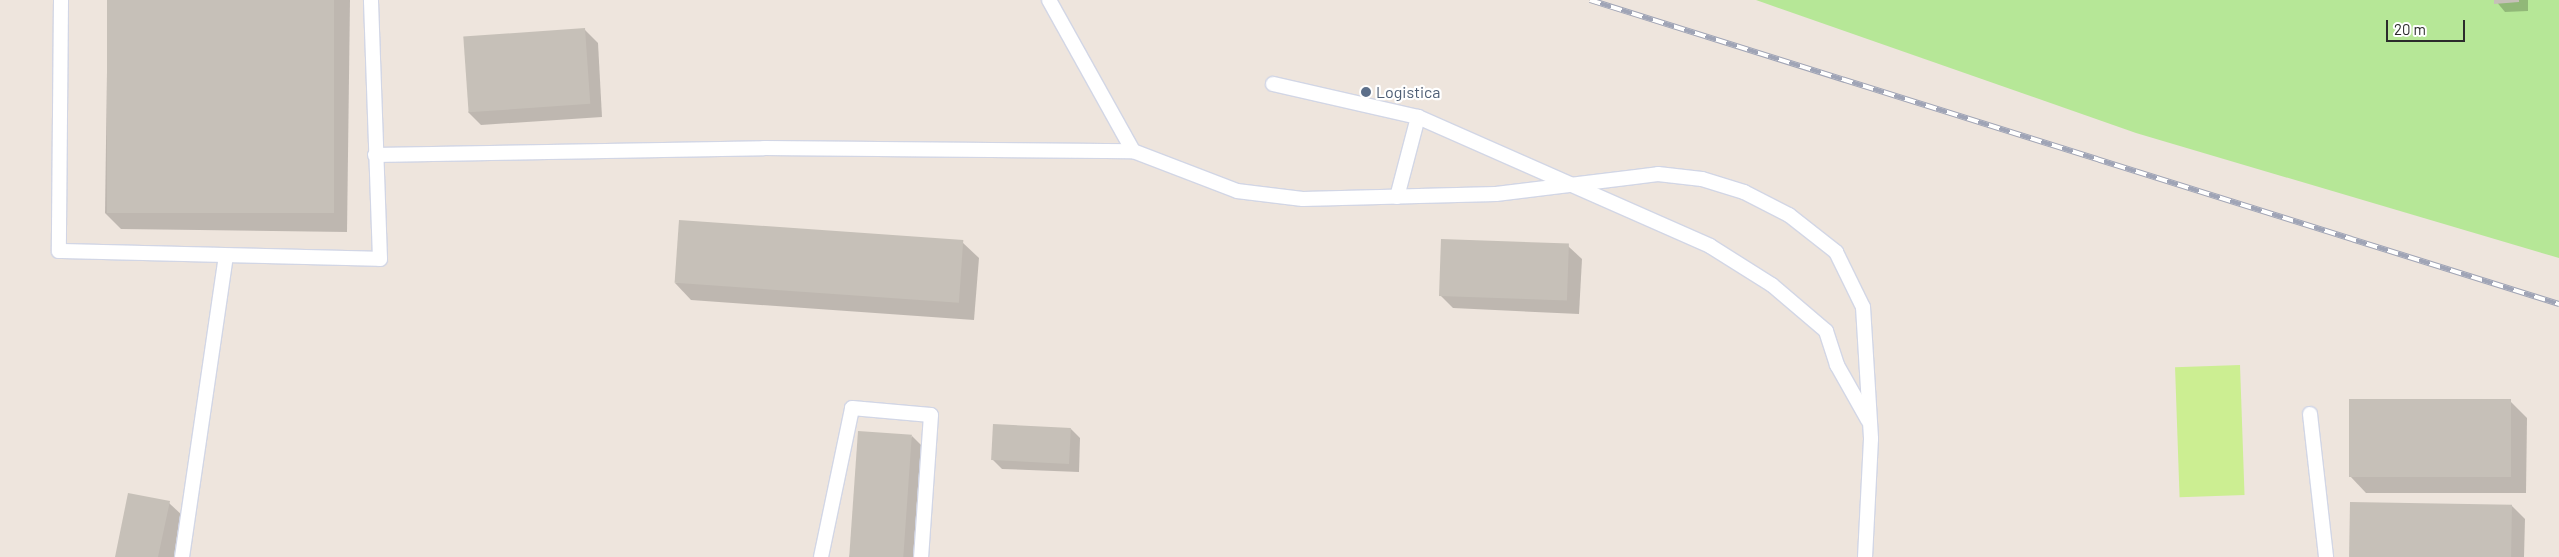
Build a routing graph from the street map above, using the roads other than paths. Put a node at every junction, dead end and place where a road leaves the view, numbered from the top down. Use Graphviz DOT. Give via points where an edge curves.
graph roads {
  1 [pos="61,0"];
  2 [pos="371,0"];
  3 [pos="1049,0"];
  4 [pos="1273,84"];
  5 [pos="1418,117"];
  6 [pos="1134,151"];
  7 [pos="375,155"];
  8 [pos="1574,184"];
  9 [pos="1397,196"];
  10 [pos="226,256"];
  11 [pos="2310,414"];
  12 [pos="1870,422"];
  13 [pos="182,557"];
  14 [pos="821,557"];
  15 [pos="921,557"];
  16 [pos="1865,557"];
  17 [pos="2326,557"];
  1 -- 10 [label="lane" via="58,251"];
  2 -- 7 [label="lane"];
  3 -- 6 [label="lane"];
  4 -- 5 [label="lane"];
  5 -- 8 [label="lane"];
  5 -- 9 [label="lane"];
  6 -- 7 [label="lane" via="764,148"];
  6 -- 9 [label="lane" via="1237,191 1303,199"];
  7 -- 10 [label="lane" via="380,260"];
  8 -- 9 [label="lane" via="1496,194"];
  8 -- 12 [label="lane" via="1710,246 1772,285 1826,331 1837,365"];
  8 -- 12 [label="lane" via="1658,174 1702,179 1744,192 1789,215 1836,252 1862,308"];
  10 -- 13 [label="lane"];
  11 -- 17 [label="lane"];
  12 -- 16 [label="lane"];
  14 -- 15 [label="lane" via="852,408 931,415"];
}
